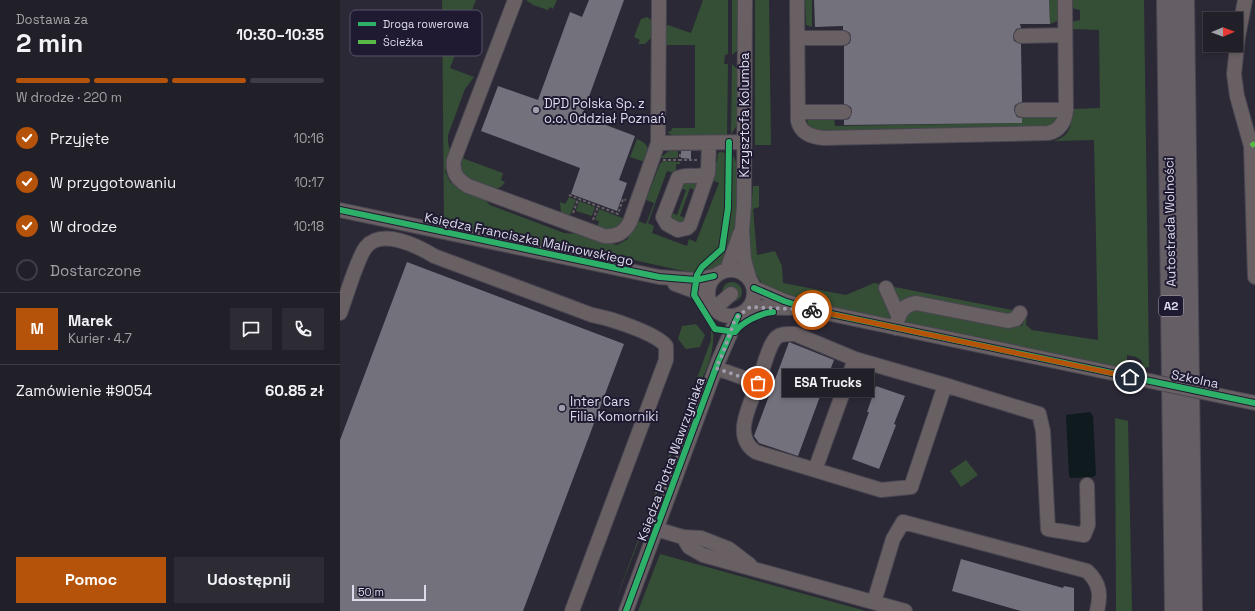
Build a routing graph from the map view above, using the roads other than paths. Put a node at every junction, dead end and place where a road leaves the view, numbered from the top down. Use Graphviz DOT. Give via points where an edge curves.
graph roads {
  1 [pos="515,0"];
  2 [pos="658,0"];
  3 [pos="745,0"];
  4 [pos="797,0"];
  5 [pos="1065,0"];
  6 [pos="1167,0"];
  7 [pos="1184,0"];
  8 [pos="1245,0"];
  9 [pos="1065,35"];
  10 [pos="1021,36"];
  11 [pos="797,38"];
  12 [pos="844,38"];
  13 [pos="1022,110"];
  14 [pos="1066,110"];
  15 [pos="798,112"];
  16 [pos="844,112"];
  17 [pos="744,142"];
  18 [pos="658,143"];
  19 [pos="709,143"];
  20 [pos="708,173"];
  21 [pos="340,211"];
  22 [pos="742,230"];
  23 [pos="727,270"];
  24 [pos="714,276"];
  25 [pos="659,277"];
  26 [pos="1255,277"];
  27 [pos="752,283"];
  28 [pos="886,288"];
  29 [pos="731,294"];
  30 [pos="708,296"];
  31 [pos="750,307"];
  32 [pos="716,310"];
  33 [pos="812,310"];
  34 [pos="340,313"];
  35 [pos="1020,313"];
  36 [pos="738,316"];
  37 [pos="897,321"];
  38 [pos="855,359"];
  39 [pos="717,365"];
  40 [pos="758,383"];
  41 [pos="945,385"];
  42 [pos="1255,403"];
  43 [pos="815,470"];
  44 [pos="1087,485"];
  45 [pos="656,529"];
  46 [pos="874,602"];
  47 [pos="572,611"];
  48 [pos="626,611"];
  49 [pos="905,611"];
  50 [pos="1097,611"];
  51 [pos="1175,611"];
  52 [pos="1192,611"];
  1 -- 18 [label="street" via="454,160 457,178 468,186 610,236 627,228"];
  2 -- 18 [label="street"];
  3 -- 17 [label="street, Krzysztofa Kolumba"];
  4 -- 11 [label="street"];
  5 -- 9 [label="street"];
  6 -- 51 [label="highway, Autostrada Wolności / A2"];
  7 -- 52 [label="highway, Autostrada Wolności / A2"];
  8 -- 26 [label="street" via="1234,74 1237,96 1251,146"];
  9 -- 10 [label="street"];
  9 -- 14 [label="street"];
  11 -- 12 [label="street"];
  11 -- 15 [label="street"];
  13 -- 14 [label="street"];
  14 -- 15 [label="street" via="1062,125 1048,133 824,138 809,135 802,129 799,125"];
  15 -- 16 [label="street"];
  17 -- 19 [label="street"];
  17 -- 22 [label="street, Krzysztofa Kolumba"];
  18 -- 19 [label="street"];
  19 -- 20 [label="street"];
  21 -- 25 [label="street, Księdza Franciszka Malinowskiego"];
  22 -- 23 [label="street, Krzysztofa Kolumba"];
  22 -- 27 [label="street, Krzysztofa Kolumba" via="744,260"];
  23 -- 24 [label="street"];
  23 -- 27 [label="street" via="739,271"];
  24 -- 25 [label="street, Księdza Franciszka Malinowskiego" via="696,280"];
  24 -- 30 [label="street"];
  25 -- 30 [label="street, Księdza Franciszka Malinowskiego"];
  27 -- 31 [label="street" via="754,300"];
  27 -- 33 [label="street" via="784,301"];
  28 -- 37 [label="street"];
  29 -- 32 [label="street"];
  30 -- 32 [label="street"];
  31 -- 33 [label="street"];
  31 -- 36 [label="street"];
  32 -- 36 [label="street" via="730,317"];
  32 -- 39 [label="street, Księdza Piotra Wawrzyniaka" via="721,330"];
  33 -- 37 [label="street"];
  34 -- 47 [label="street" via="366,247 378,240 396,240 592,316 603,317 656,337 666,346 666,360"];
  35 -- 37 [label="street" via="1016,319 1008,321 916,303 906,306"];
  36 -- 39 [label="street, Księdza Piotra Wawrzyniaka"];
  37 -- 42 [label="street, Szkolna, bridge" via="1130,377"];
  38 -- 40 [label="street" via="795,334 782,334 773,341"];
  38 -- 41 [label="street"];
  38 -- 43 [label="street"];
  39 -- 40 [label="street"];
  39 -- 45 [label="street, Księdza Piotra Wawrzyniaka"];
  40 -- 43 [label="street" via="744,422 746,442 756,452"];
  41 -- 43 [label="street" via="911,487 881,490"];
  41 -- 44 [label="street" via="1039,414 1043,431 1048,529 1084,535 1088,525"];
  45 -- 46 [label="street" via="683,537 701,538 728,549 755,569"];
  45 -- 48 [label="street, Księdza Piotra Wawrzyniaka"];
  46 -- 49 [label="street"];
  46 -- 50 [label="street" via="893,539 903,522 1087,572 1095,578 1099,589 1100,601"];
}
